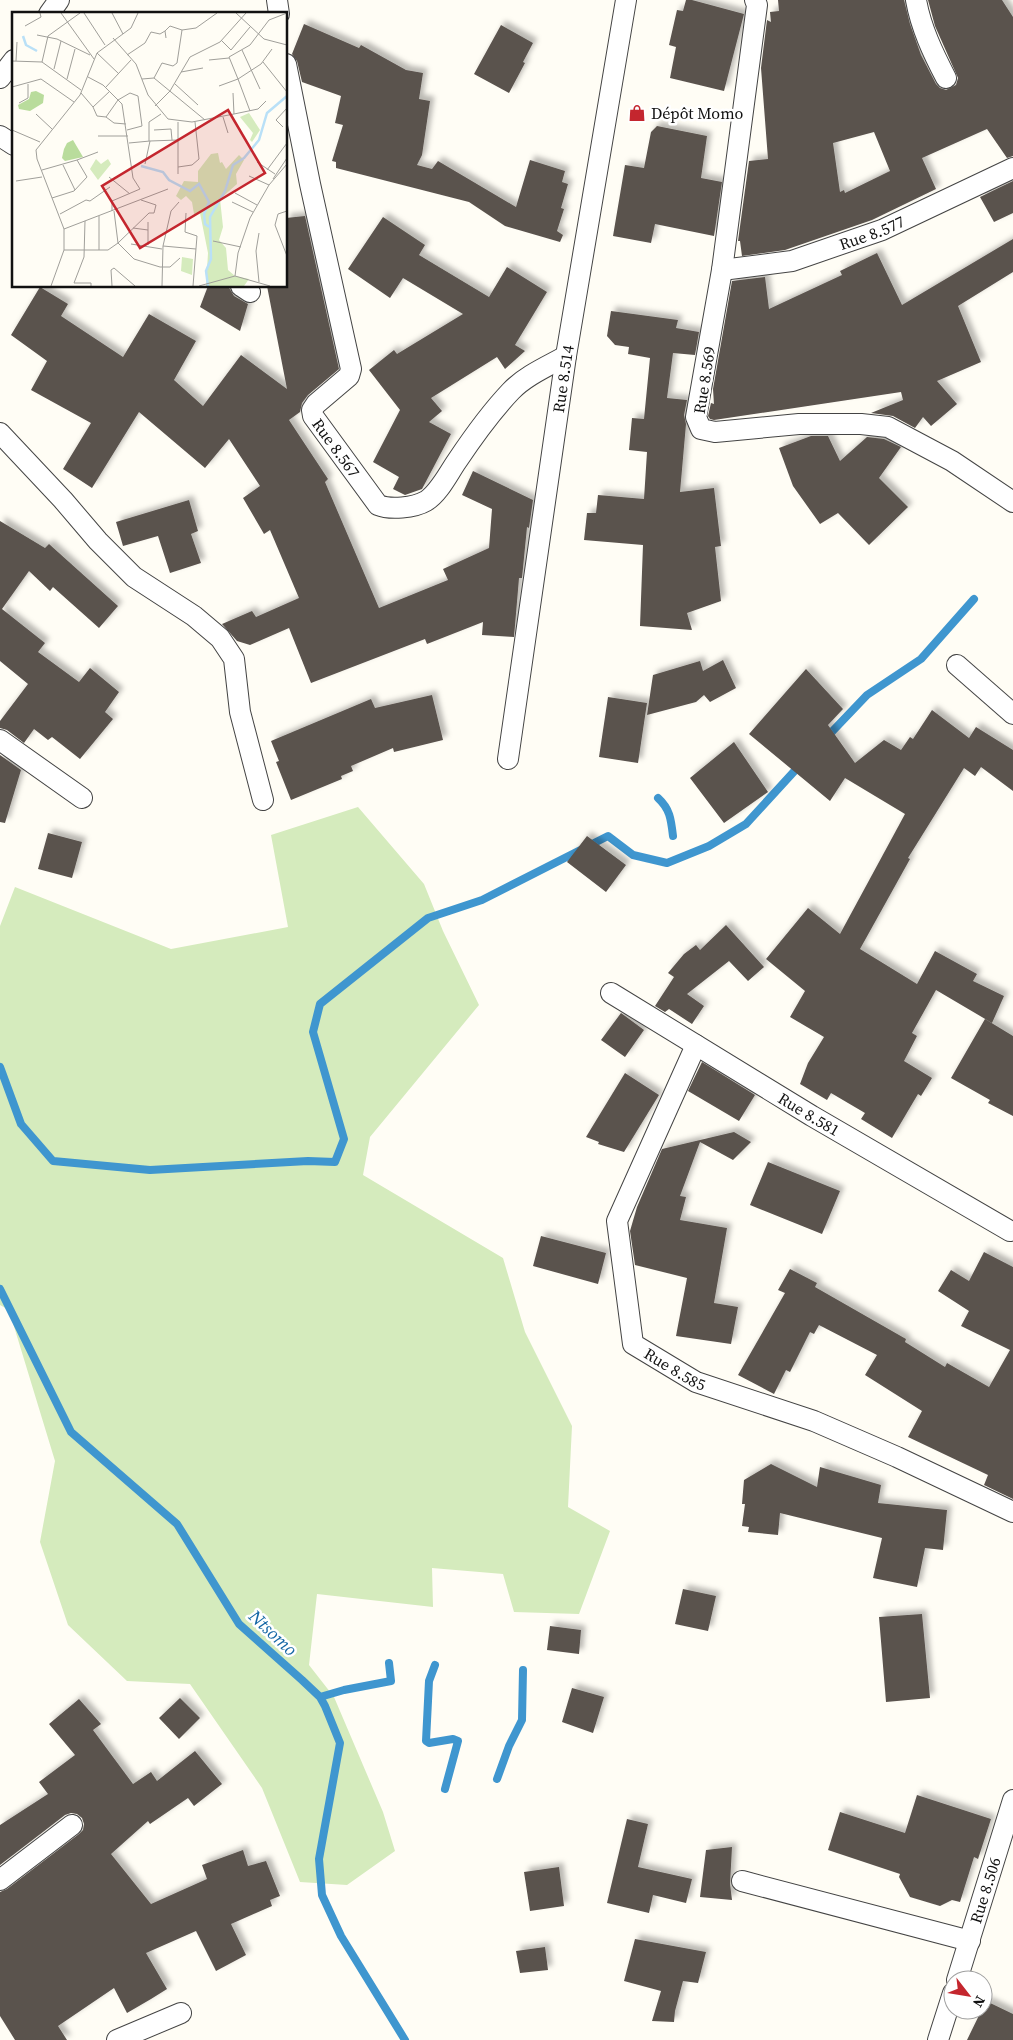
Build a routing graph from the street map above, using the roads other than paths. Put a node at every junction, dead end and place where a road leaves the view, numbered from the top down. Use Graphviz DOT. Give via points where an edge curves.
graph roads {
  1 [pos="60,0"];
  2 [pos="626,0"];
  3 [pos="756,0"];
  4 [pos="916,0"];
  5 [pos="51,12"];
  6 [pos="12,63"];
  7 [pos="288,74"];
  8 [pos="0,78"];
  9 [pos="946,78"];
  10 [pos="0,136"];
  11 [pos="12,144"];
  12 [pos="1013,168"];
  13 [pos="722,270"];
  14 [pos="566,356"];
  15 [pos="0,433"];
  16 [pos="1013,502"];
  17 [pos="957,666"];
  18 [pos="1013,714"];
  19 [pos="0,740"];
  20 [pos="508,759"];
  21 [pos="82,798"];
  22 [pos="263,800"];
  23 [pos="611,993"];
  24 [pos="696,1044"];
  25 [pos="1012,1230"];
  26 [pos="1013,1512"];
  27 [pos="1013,1800"];
  28 [pos="72,1825"];
  29 [pos="0,1880"];
  30 [pos="742,1881"];
  31 [pos="970,1941"];
  32 [pos="960,1970"];
  33 [pos="181,2013"];
  34 [pos="944,2020"];
  35 [pos="118,2040"];
  36 [pos="938,2040"];
  1 -- 5 [label="street"];
  2 -- 14 [label="street, Rue 8.514"];
  3 -- 13 [label="street, Rue 8.569"];
  4 -- 9 [label="street" via="928,41"];
  6 -- 8 [label="street"];
  7 -- 14 [label="street, Rue 8.567" via="351,369 349,376 316,404 313,416 378,505 387,509 425,502 440,486 492,410 536,372"];
  10 -- 11 [label="street"];
  12 -- 13 [label="street, Rue 8.577" via="882,230 792,262"];
  13 -- 16 [label="street, Rue 8.569" via="696,417 701,429 715,432 808,424 888,427 952,461"];
  14 -- 20 [label="street, Rue 8.514"];
  15 -- 22 [label="street" via="134,577 194,616 220,638 234,659 240,712"];
  17 -- 18 [label="street"];
  19 -- 21 [label="street"];
  23 -- 24 [label="street, Rue 8.581"];
  24 -- 25 [label="street, Rue 8.581" via="812,1116"];
  24 -- 26 [label="street, Rue 8.585" via="617,1221 633,1344 696,1382 814,1421"];
  27 -- 31 [label="street, Rue 8.506"];
  28 -- 29 [label="street"];
  30 -- 31 [label="street"];
  31 -- 32 [label="street, Rue 8.506"];
  33 -- 35 [label="street"];
  34 -- 36 [label="street"];
}
